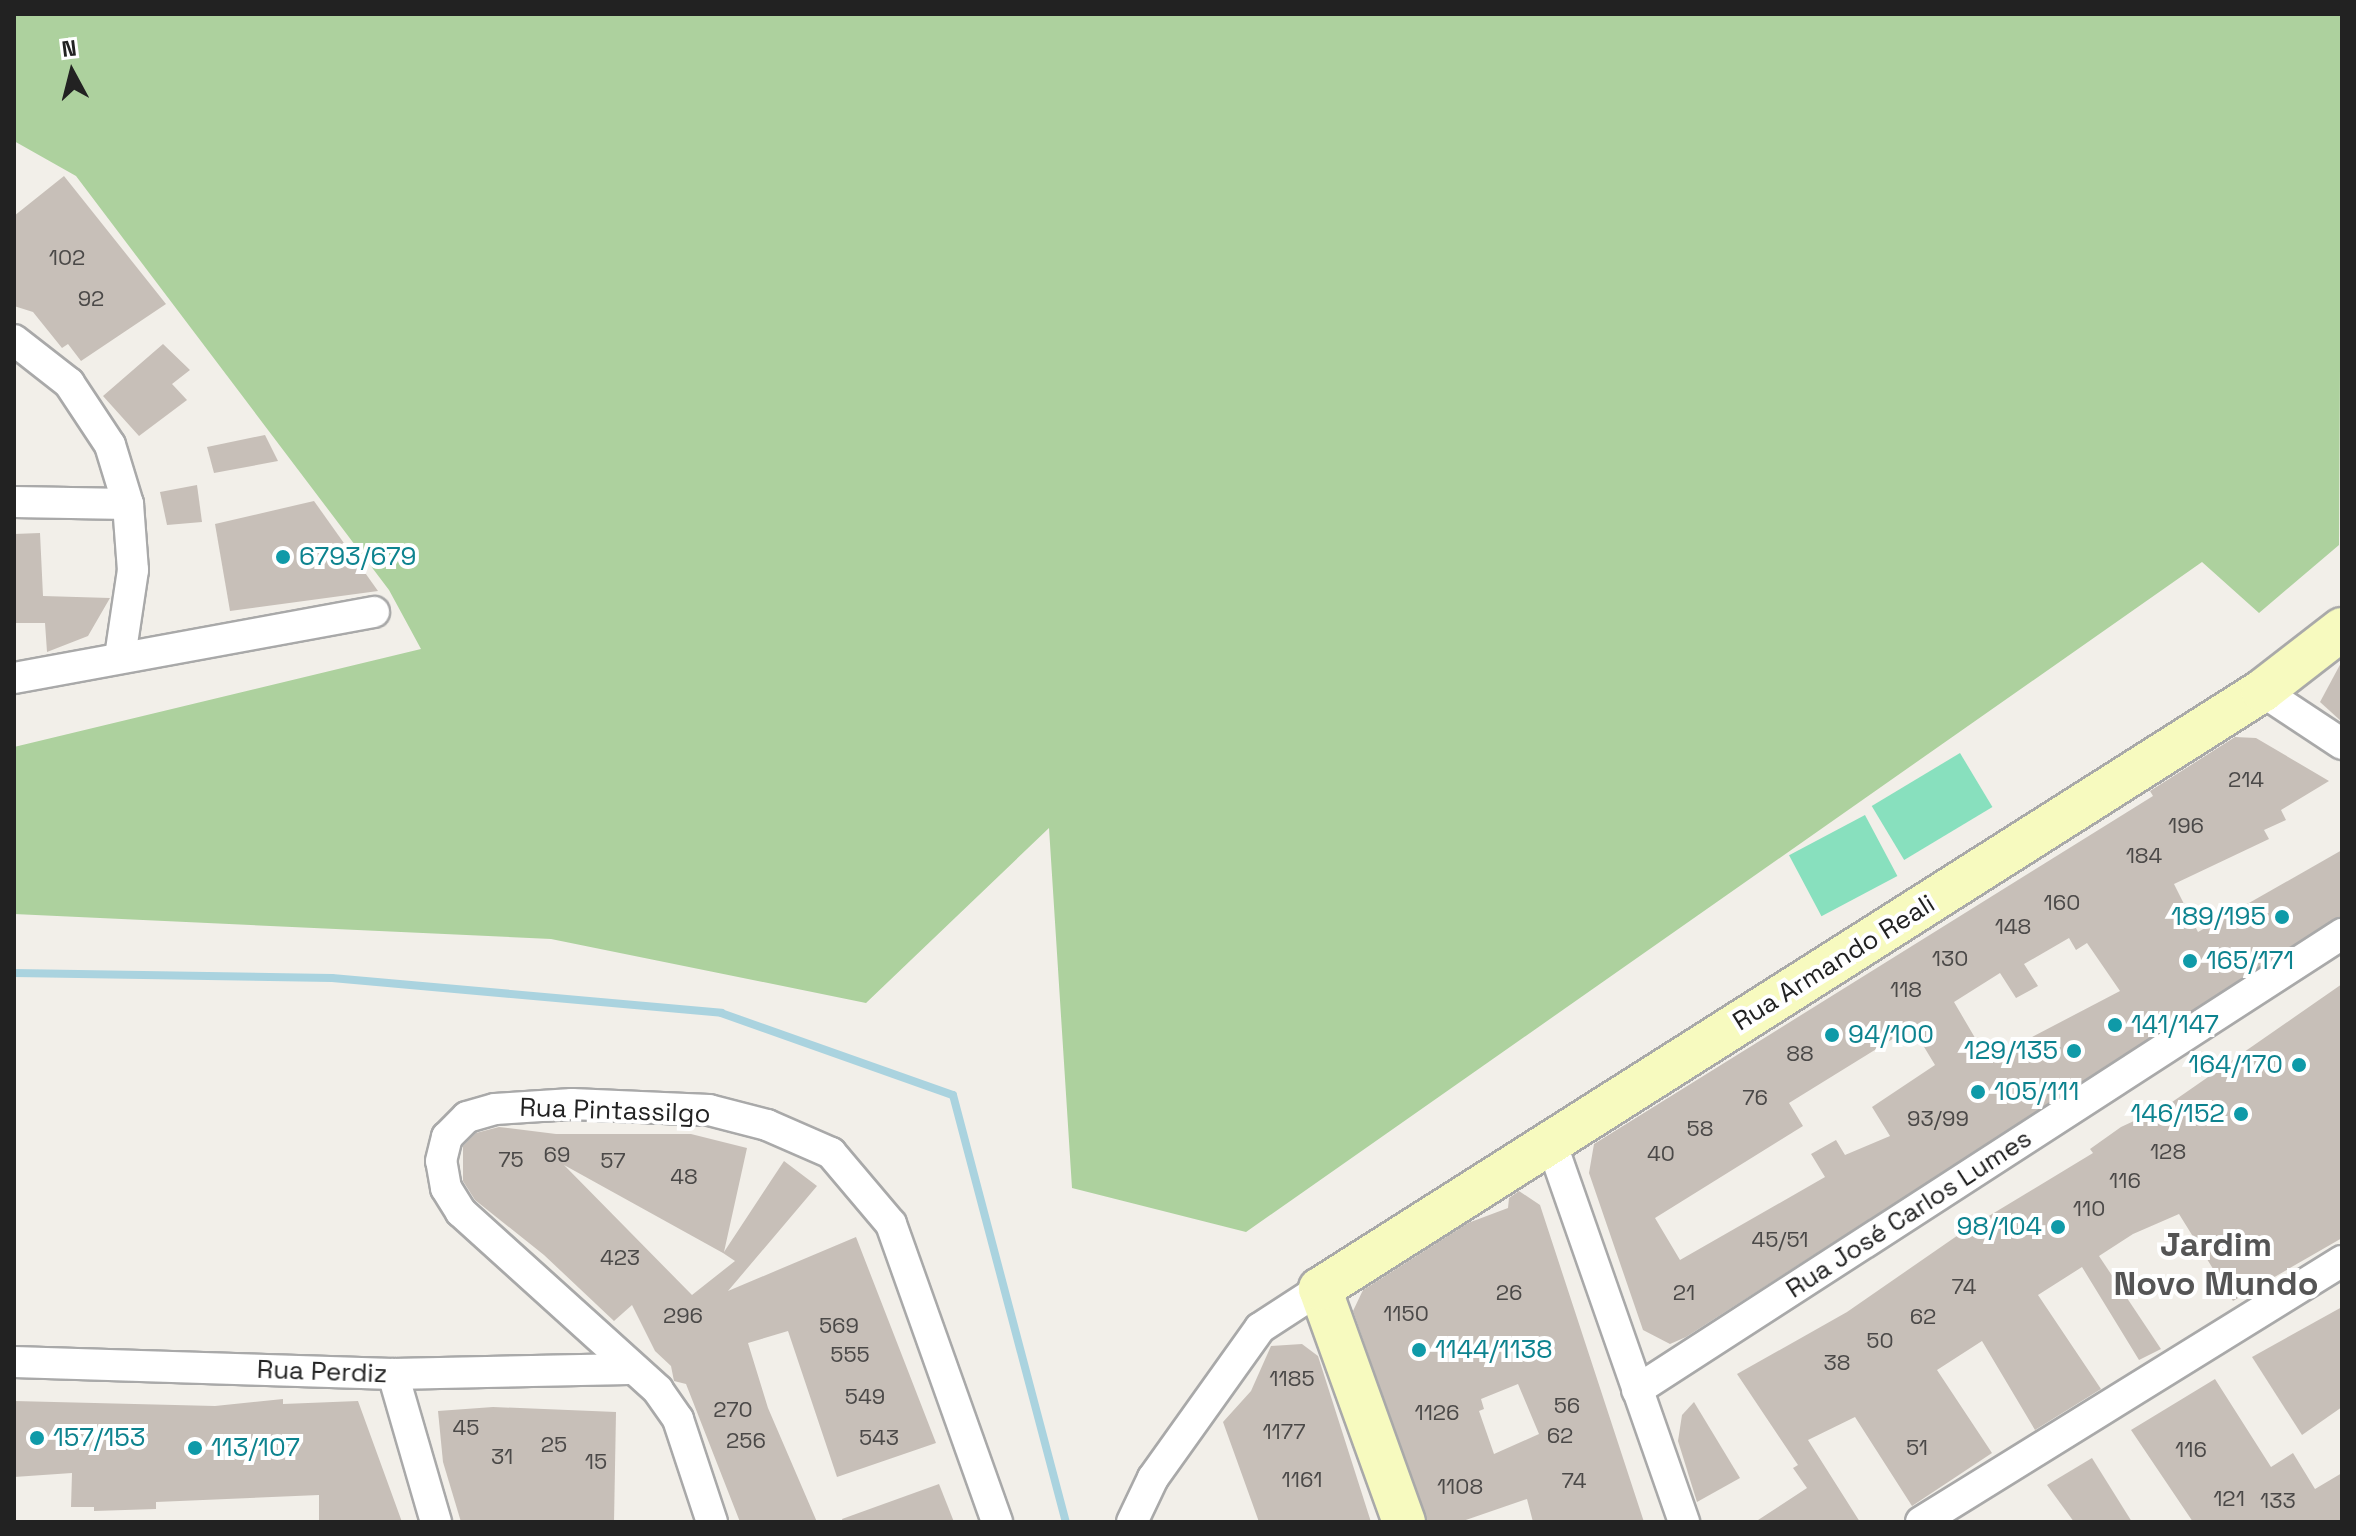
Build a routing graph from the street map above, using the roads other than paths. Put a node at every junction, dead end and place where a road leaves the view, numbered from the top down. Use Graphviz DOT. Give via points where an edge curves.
graph roads {
  1 [pos="14,340"];
  2 [pos="14,502"];
  3 [pos="128,504"];
  4 [pos="374,612"];
  5 [pos="2342,629"];
  6 [pos="120,657"];
  7 [pos="14,678"];
  8 [pos="2262,691"];
  9 [pos="2342,744"];
  10 [pos="2342,934"];
  11 [pos="1551,1142"];
  12 [pos="2342,1261"];
  13 [pos="1320,1289"];
  14 [pos="14,1362"];
  15 [pos="629,1369"];
  16 [pos="393,1374"];
  17 [pos="1637,1390"];
  18 [pos="436,1522"];
  19 [pos="712,1522"];
  20 [pos="997,1522"];
  21 [pos="1132,1522"];
  22 [pos="1404,1522"];
  23 [pos="1684,1522"];
  24 [pos="1921,1522"];
  1 -- 3 [label="street" via="69,383 92,414 110,445"];
  2 -- 3 [label="street"];
  3 -- 6 [label="street" via="132,599"];
  4 -- 6 [label="street"];
  5 -- 8 [label="street, Rua Armando Reali"];
  6 -- 7 [label="street"];
  8 -- 9 [label="street"];
  8 -- 11 [label="street, Rua Armando Reali"];
  10 -- 17 [label="street, Rua José Carlos Lumes"];
  11 -- 13 [label="street, Rua Armando Reali"];
  11 -- 17 [label="street"];
  12 -- 24 [label="street"];
  13 -- 21 [label="street" via="1260,1328 1153,1478"];
  13 -- 22 [label="street"];
  14 -- 16 [label="street, Rua Perdiz"];
  15 -- 16 [label="street, Rua Perdiz"];
  15 -- 19 [label="street, Rua Pintassilgo" via="658,1390 678,1419"];
  15 -- 20 [label="street, Rua Pintassilgo" via="461,1212 446,1188 441,1161 447,1137 467,1117 495,1109 572,1104 709,1110 767,1125 831,1153 891,1224"];
  16 -- 18 [label="street"];
  17 -- 23 [label="street"];
}
